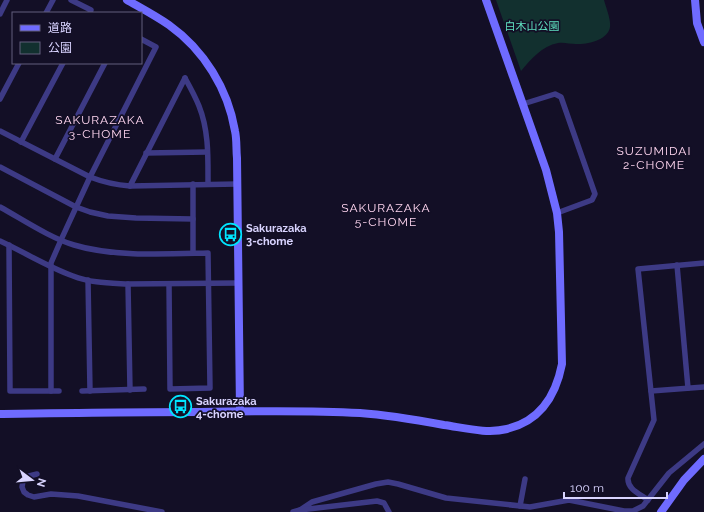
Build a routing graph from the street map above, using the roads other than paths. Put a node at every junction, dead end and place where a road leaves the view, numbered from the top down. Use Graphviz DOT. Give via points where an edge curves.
graph roads {
  1 [pos="7,0"];
  2 [pos="53,0"];
  3 [pos="71,0"];
  4 [pos="127,0"];
  5 [pos="486,0"];
  6 [pos="695,0"];
  7 [pos="47,12"];
  8 [pos="90,12"];
  9 [pos="0,14"];
  10 [pos="142,40"];
  11 [pos="704,42"];
  12 [pos="18,64"];
  13 [pos="62,64"];
  14 [pos="104,64"];
  15 [pos="0,99"];
  16 [pos="523,104"];
  17 [pos="0,131"];
  18 [pos="21,142"];
  19 [pos="208,152"];
  20 [pos="146,153"];
  21 [pos="55,159"];
  22 [pos="0,167"];
  23 [pos="90,178"];
  24 [pos="193,184"];
  25 [pos="208,184"];
  26 [pos="237,184"];
  27 [pos="130,186"];
  28 [pos="0,207"];
  29 [pos="76,207"];
  30 [pos="557,213"];
  31 [pos="193,219"];
  32 [pos="61,240"];
  33 [pos="0,241"];
  34 [pos="9,245"];
  35 [pos="193,253"];
  36 [pos="704,263"];
  37 [pos="677,265"];
  38 [pos="51,266"];
  39 [pos="88,280"];
  40 [pos="208,283"];
  41 [pos="239,283"];
  42 [pos="128,284"];
  43 [pos="168,284"];
  44 [pos="704,387"];
  45 [pos="688,388"];
  46 [pos="144,389"];
  47 [pos="130,390"];
  48 [pos="51,391"];
  49 [pos="59,391"];
  50 [pos="82,391"];
  51 [pos="90,391"];
  52 [pos="651,391"];
  53 [pos="240,411"];
  54 [pos="0,414"];
  55 [pos="704,444"];
  56 [pos="704,460"];
  57 [pos="36,474"];
  58 [pos="525,479"];
  59 [pos="648,500"];
  60 [pos="520,506"];
  61 [pos="300,510"];
  62 [pos="162,512"];
  63 [pos="293,512"];
  64 [pos="389,512"];
  65 [pos="661,512"];
  1 -- 9 [label="street"];
  2 -- 7 [label="street"];
  3 -- 8 [label="street" via="91,10"];
  4 -- 26 [label="street" via="183,36 216,77 225,94 236,132"];
  5 -- 16 [label="street"];
  6 -- 11 [label="street" via="697,23"];
  10 -- 23 [label="street" via="156,47"];
  12 -- 15 [label="street"];
  13 -- 18 [label="street"];
  14 -- 21 [label="street"];
  16 -- 30 [label="street" via="546,170"];
  16 -- 30 [label="street" via="555,94 561,97 595,194 592,200"];
  17 -- 18 [label="street"];
  18 -- 21 [label="street"];
  19 -- 20 [label="street"];
  19 -- 20 [label="street" via="199,106 185,78"];
  19 -- 25 [label="street"];
  20 -- 27 [label="street"];
  21 -- 23 [label="street"];
  22 -- 29 [label="street"];
  23 -- 27 [label="street"];
  23 -- 29 [label="street"];
  24 -- 25 [label="street"];
  24 -- 27 [label="street"];
  24 -- 31 [label="street"];
  25 -- 26 [label="street"];
  26 -- 41 [label="street"];
  28 -- 32 [label="street"];
  29 -- 31 [label="street" via="108,216"];
  29 -- 32 [label="street"];
  30 -- 53 [label="street" via="562,364 554,391 541,410 531,419 508,429 485,431 361,413"];
  31 -- 35 [label="street"];
  32 -- 35 [label="street" via="96,251"];
  32 -- 38 [label="street"];
  33 -- 34 [label="street"];
  34 -- 38 [label="street"];
  34 -- 48 [label="street" via="10,391"];
  35 -- 40 [label="street" via="208,253"];
  36 -- 37 [label="street"];
  37 -- 45 [label="street"];
  37 -- 52 [label="street" via="638,269"];
  38 -- 39 [label="street"];
  38 -- 48 [label="street"];
  39 -- 42 [label="street"];
  39 -- 51 [label="street"];
  40 -- 41 [label="street"];
  40 -- 43 [label="street"];
  40 -- 43 [label="street" via="210,388 170,389"];
  41 -- 53 [label="street"];
  42 -- 43 [label="street"];
  42 -- 47 [label="street"];
  44 -- 45 [label="street"];
  45 -- 52 [label="street"];
  46 -- 47 [label="street"];
  47 -- 51 [label="street"];
  48 -- 49 [label="street"];
  50 -- 51 [label="street"];
  52 -- 59 [label="street" via="654,420 628,478 630,487"];
  53 -- 54 [label="street"];
  55 -- 59 [label="street" via="669,473"];
  56 -- 65 [label="street" via="684,480"];
  57 -- 62 [label="street" via="28,476 23,481 24,492 28,495 65,494"];
  58 -- 60 [label="street"];
  59 -- 60 [label="street" via="633,511 569,500 538,506"];
  60 -- 61 [label="street" via="446,498 388,482 312,502"];
  61 -- 63 [label="street"];
  61 -- 64 [label="street" via="377,501 384,503"];
}
